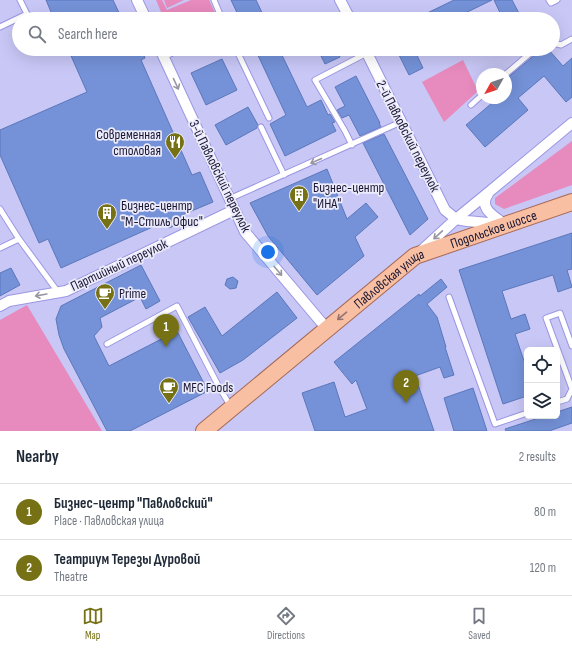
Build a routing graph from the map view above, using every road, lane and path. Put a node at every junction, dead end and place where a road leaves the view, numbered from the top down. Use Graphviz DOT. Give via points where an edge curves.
graph roads {
  1 [pos="20,0"];
  2 [pos="137,0"];
  3 [pos="214,0"];
  4 [pos="340,0"];
  5 [pos="549,0"];
  6 [pos="557,0"];
  7 [pos="26,12"];
  8 [pos="143,12"];
  9 [pos="219,12"];
  10 [pos="346,12"];
  11 [pos="12,23"];
  12 [pos="0,27"];
  13 [pos="572,39"];
  14 [pos="560,45"];
  15 [pos="163,56"];
  16 [pos="239,56"];
  17 [pos="357,56"];
  18 [pos="368,56"];
  19 [pos="527,56"];
  20 [pos="512,69"];
  21 [pos="476,100"];
  22 [pos="471,104"];
  23 [pos="269,118"];
  24 [pos="401,122"];
  25 [pos="572,123"];
  26 [pos="261,127"];
  27 [pos="352,145"];
  28 [pos="284,175"];
  29 [pos="490,192"];
  30 [pos="229,200"];
  31 [pos="572,202"];
  32 [pos="0,209"];
  33 [pos="234,210"];
  34 [pos="456,219"];
  35 [pos="505,225"];
  36 [pos="18,238"];
  37 [pos="0,248"];
  38 [pos="415,256"];
  39 [pos="58,292"];
  40 [pos="449,296"];
  41 [pos="0,306"];
  42 [pos="327,329"];
  43 [pos="107,344"];
  44 [pos="572,346"];
  45 [pos="560,401"];
  46 [pos="232,408"];
  47 [pos="524,414"];
  48 [pos="204,431"];
  1 -- 7 [label="lane"];
  2 -- 8 [label="street"];
  3 -- 9 [label="lane"];
  4 -- 10 [label="street"];
  5 -- 6 [label="lane" via="551,3"];
  11 -- 12 [label="lane"];
  13 -- 14 [label="lane"];
  15 -- 30 [label="street, 3-й Павловский переулок, one-way"];
  16 -- 23 [label="lane"];
  17 -- 27 [label="lane" via="315,80"];
  18 -- 24 [label="street, 2-й Павловский переулок"];
  19 -- 20 [label="lane"];
  21 -- 22 [label="lane"];
  24 -- 27 [label="lane"];
  24 -- 34 [label="street, 2-й Павловский переулок" via="445,210"];
  25 -- 29 [label="street, Павловская улица"];
  26 -- 28 [label="lane"];
  27 -- 28 [label="lane, one-way"];
  28 -- 30 [label="lane"];
  29 -- 34 [label="street, Павловская улица"];
  29 -- 35 [label="street" via="484,204 486,209"];
  30 -- 33 [label="street, 3-й Павловский переулок"];
  31 -- 35 [label="main road, Подольское шоссе"];
  32 -- 36 [label="lane"];
  33 -- 39 [label="street, Партийный переулок"];
  33 -- 42 [label="street, 3-й Павловский переулок, one-way" via="245,232"];
  34 -- 35 [label="street"];
  34 -- 38 [label="street, Павловская улица, one-way"];
  35 -- 38 [label="main road, Подольское шоссе"];
  36 -- 37 [label="lane"];
  36 -- 39 [label="lane"];
  38 -- 42 [label="main road, Павловская улица, one-way"];
  39 -- 41 [label="street, Партийный переулок, one-way" via="9,301"];
  40 -- 47 [label="lane" via="495,424"];
  42 -- 46 [label="main road, Павловская улица"];
  43 -- 46 [label="lane" via="177,306"];
  44 -- 45 [label="lane" via="560,313 546,318 572,389 567,399"];
  46 -- 48 [label="main road, Павловская улица"];
}
